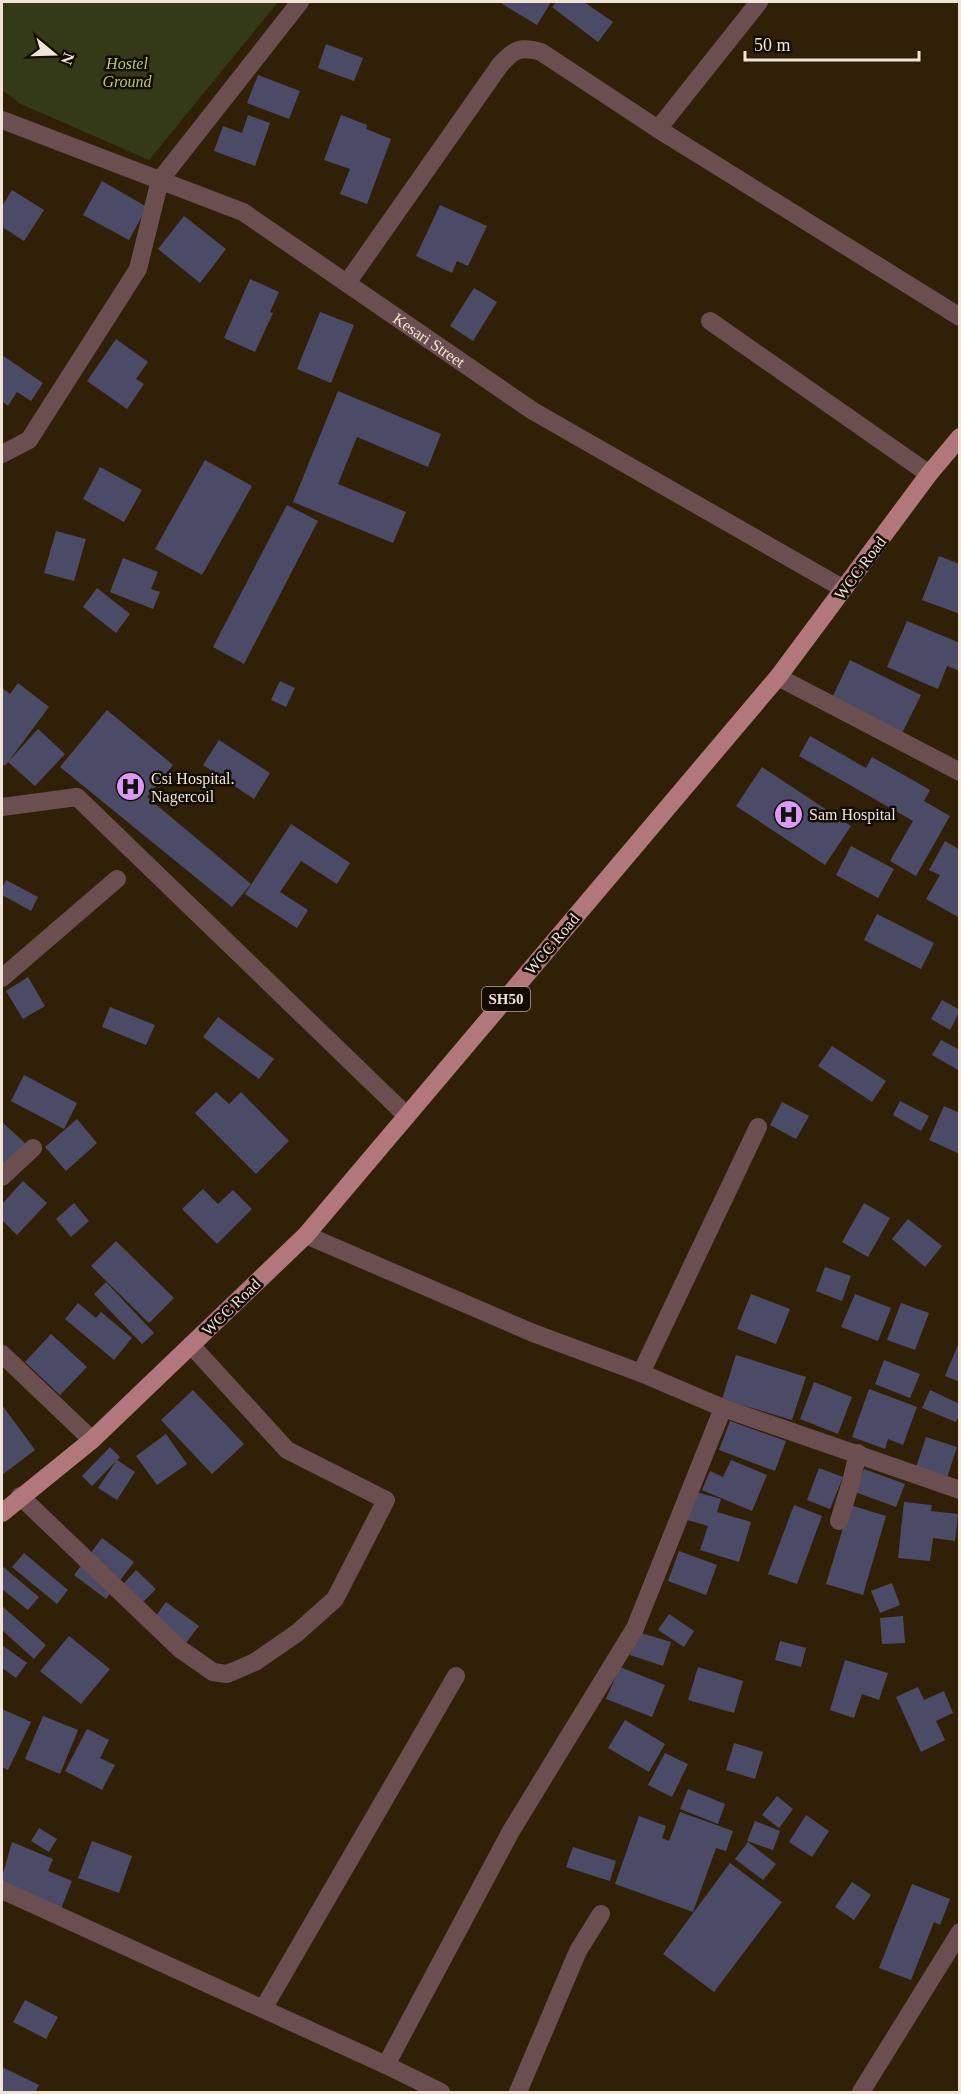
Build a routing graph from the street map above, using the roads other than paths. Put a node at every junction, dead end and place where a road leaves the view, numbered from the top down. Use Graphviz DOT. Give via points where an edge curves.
graph roads {
  1 [pos="300,2"];
  2 [pos="759,2"];
  3 [pos="2,120"];
  4 [pos="658,129"];
  5 [pos="160,180"];
  6 [pos="347,284"];
  7 [pos="960,317"];
  8 [pos="710,321"];
  9 [pos="960,437"];
  10 [pos="2,454"];
  11 [pos="929,474"];
  12 [pos="844,589"];
  13 [pos="778,677"];
  14 [pos="960,772"];
  15 [pos="2,807"];
  16 [pos="117,879"];
  17 [pos="2,978"];
  18 [pos="407,1116"];
  19 [pos="758,1127"];
  20 [pos="33,1148"];
  21 [pos="2,1177"];
  22 [pos="306,1236"];
  23 [pos="191,1346"];
  24 [pos="2,1354"];
  25 [pos="641,1373"];
  26 [pos="723,1408"];
  27 [pos="92,1440"];
  28 [pos="858,1453"];
  29 [pos="960,1490"];
  30 [pos="20,1496"];
  31 [pos="2,1513"];
  32 [pos="839,1521"];
  33 [pos="456,1676"];
  34 [pos="2,1890"];
  35 [pos="601,1914"];
  36 [pos="960,1932"];
  37 [pos="263,2009"];
  38 [pos="386,2065"];
  39 [pos="441,2092"];
  40 [pos="518,2092"];
  41 [pos="861,2092"];
  1 -- 5 [label="street"];
  2 -- 4 [label="street"];
  3 -- 5 [label="street, Kesari Street"];
  4 -- 6 [label="street" via="541,52 518,50 500,65"];
  4 -- 7 [label="street"];
  5 -- 6 [label="street, Kesari Street" via="243,212"];
  5 -- 10 [label="street" via="138,269 29,440"];
  6 -- 12 [label="street, Kesari Street" via="533,411"];
  8 -- 11 [label="street"];
  9 -- 11 [label="main road, WCC Road / SH50"];
  11 -- 12 [label="main road, WCC Road / SH50"];
  12 -- 13 [label="main road, WCC Road / SH50"];
  13 -- 14 [label="street"];
  13 -- 18 [label="main road, WCC Road / SH50"];
  15 -- 18 [label="street" via="77,796"];
  16 -- 17 [label="street"];
  18 -- 22 [label="main road, WCC Road / SH50"];
  19 -- 25 [label="street"];
  20 -- 21 [label="street"];
  22 -- 23 [label="main road, WCC Road / SH50"];
  22 -- 25 [label="street" via="533,1333"];
  23 -- 27 [label="main road, WCC Road / SH50"];
  23 -- 30 [label="street" via="287,1450 386,1500 335,1599 297,1633 255,1662 227,1674 213,1672 180,1650"];
  24 -- 27 [label="street"];
  25 -- 26 [label="street"];
  26 -- 28 [label="street"];
  26 -- 38 [label="street" via="635,1628 511,1831"];
  27 -- 30 [label="main road, WCC Road / SH50"];
  28 -- 29 [label="street"];
  28 -- 32 [label="street"];
  30 -- 31 [label="main road, WCC Road / SH50"];
  33 -- 37 [label="street"];
  34 -- 37 [label="street"];
  35 -- 40 [label="street" via="578,1951"];
  36 -- 41 [label="street"];
  37 -- 38 [label="street"];
  38 -- 39 [label="street"];
}
